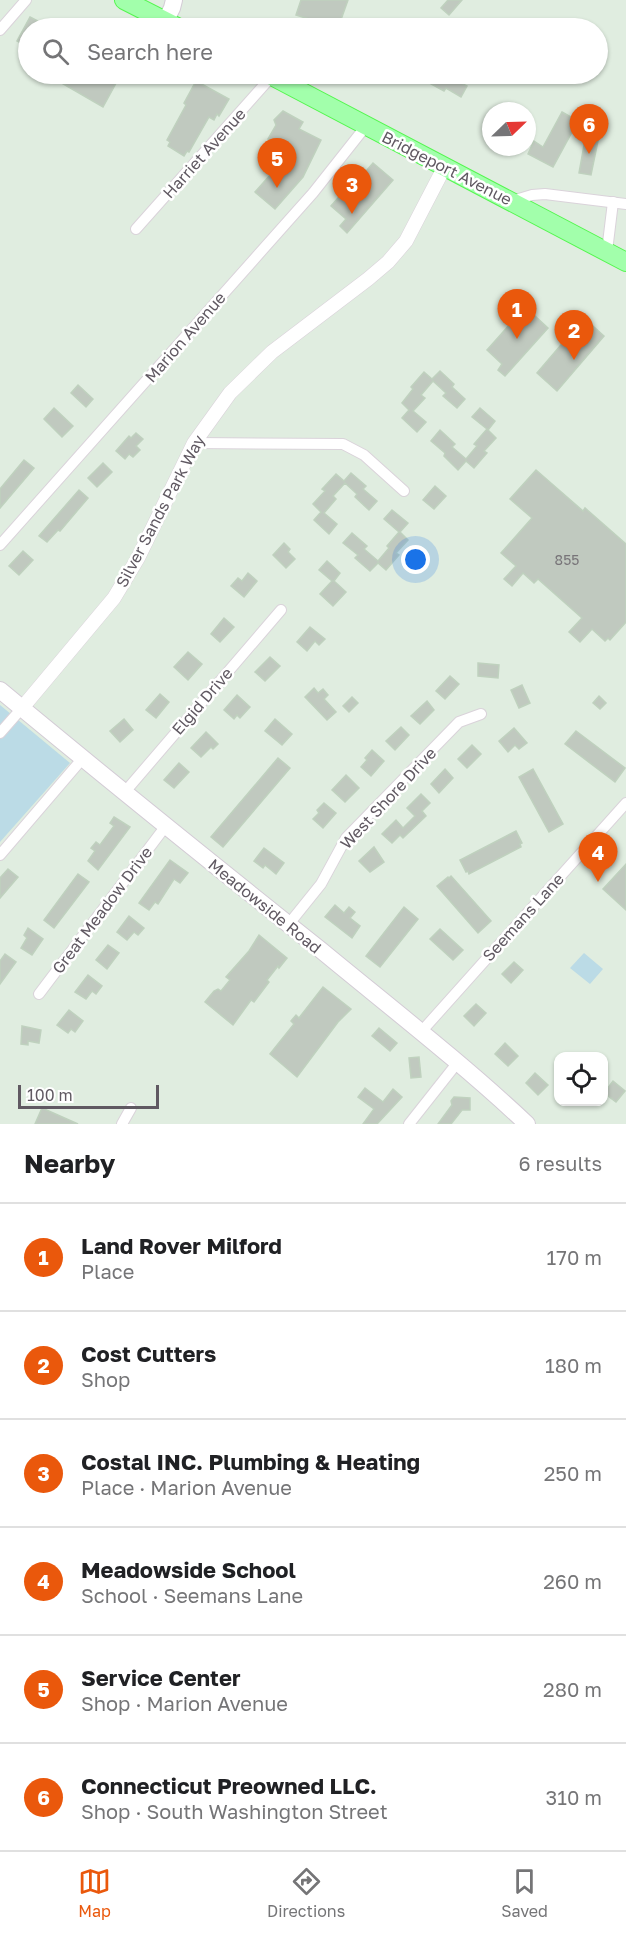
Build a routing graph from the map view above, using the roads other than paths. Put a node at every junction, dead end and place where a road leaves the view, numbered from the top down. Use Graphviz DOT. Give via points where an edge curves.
graph roads {
  1 [pos="26,0"];
  2 [pos="124,0"];
  3 [pos="174,0"];
  4 [pos="159,18"];
  5 [pos="172,18"];
  6 [pos="0,30"];
  7 [pos="262,84"];
  8 [pos="287,84"];
  9 [pos="366,126"];
  10 [pos="445,166"];
  11 [pos="512,201"];
  12 [pos="613,202"];
  13 [pos="626,204"];
  14 [pos="136,229"];
  15 [pos="607,251"];
  16 [pos="626,262"];
  17 [pos="194,443"];
  18 [pos="404,491"];
  19 [pos="0,545"];
  20 [pos="281,610"];
  21 [pos="0,690"];
  22 [pos="22,708"];
  23 [pos="481,714"];
  24 [pos="0,733"];
  25 [pos="83,758"];
  26 [pos="124,793"];
  27 [pos="626,803"];
  28 [pos="165,827"];
  29 [pos="0,855"];
  30 [pos="288,925"];
  31 [pos="39,994"];
  32 [pos="421,1032"];
  33 [pos="458,1062"];
  34 [pos="131,1108"];
  35 [pos="122,1124"];
  36 [pos="409,1124"];
  37 [pos="527,1124"];
  1 -- 6 [label="street"];
  2 -- 4 [label="main road"];
  3 -- 5 [label="main road"];
  7 -- 14 [label="street, Harriet Avenue"];
  8 -- 9 [label="main road, Bridgeport Avenue"];
  9 -- 10 [label="main road, Bridgeport Avenue"];
  9 -- 19 [label="street, Marion Avenue" via="313,193"];
  10 -- 11 [label="main road, Bridgeport Avenue"];
  10 -- 17 [label="street, Silver Sands Park Way" via="406,240 388,262 253,368"];
  11 -- 12 [label="street" via="545,194"];
  11 -- 15 [label="main road, Bridgeport Avenue"];
  12 -- 13 [label="street"];
  12 -- 15 [label="street"];
  15 -- 16 [label="main road, Bridgeport Avenue"];
  17 -- 18 [label="street" via="343,444 364,455"];
  17 -- 22 [label="street, Silver Sands Park Way" via="114,598"];
  20 -- 26 [label="street, Elgid Drive"];
  21 -- 22 [label="main road, Meadowside Road"];
  22 -- 24 [label="street, Silver Sands Park Way"];
  22 -- 25 [label="main road, Meadowside Road"];
  23 -- 30 [label="street, West Shore Drive" via="459,722 346,838 321,884"];
  25 -- 26 [label="main road, Meadowside Road"];
  25 -- 29 [label="street"];
  26 -- 28 [label="main road, Meadowside Road"];
  27 -- 32 [label="street, Seemans Lane"];
  28 -- 30 [label="main road, Meadowside Road"];
  28 -- 31 [label="street, Great Meadow Drive"];
  30 -- 32 [label="main road, Meadowside Road"];
  32 -- 33 [label="main road, Meadowside Road"];
  33 -- 36 [label="street"];
  33 -- 37 [label="main road, Meadowside Road"];
  34 -- 35 [label="street"];
}
